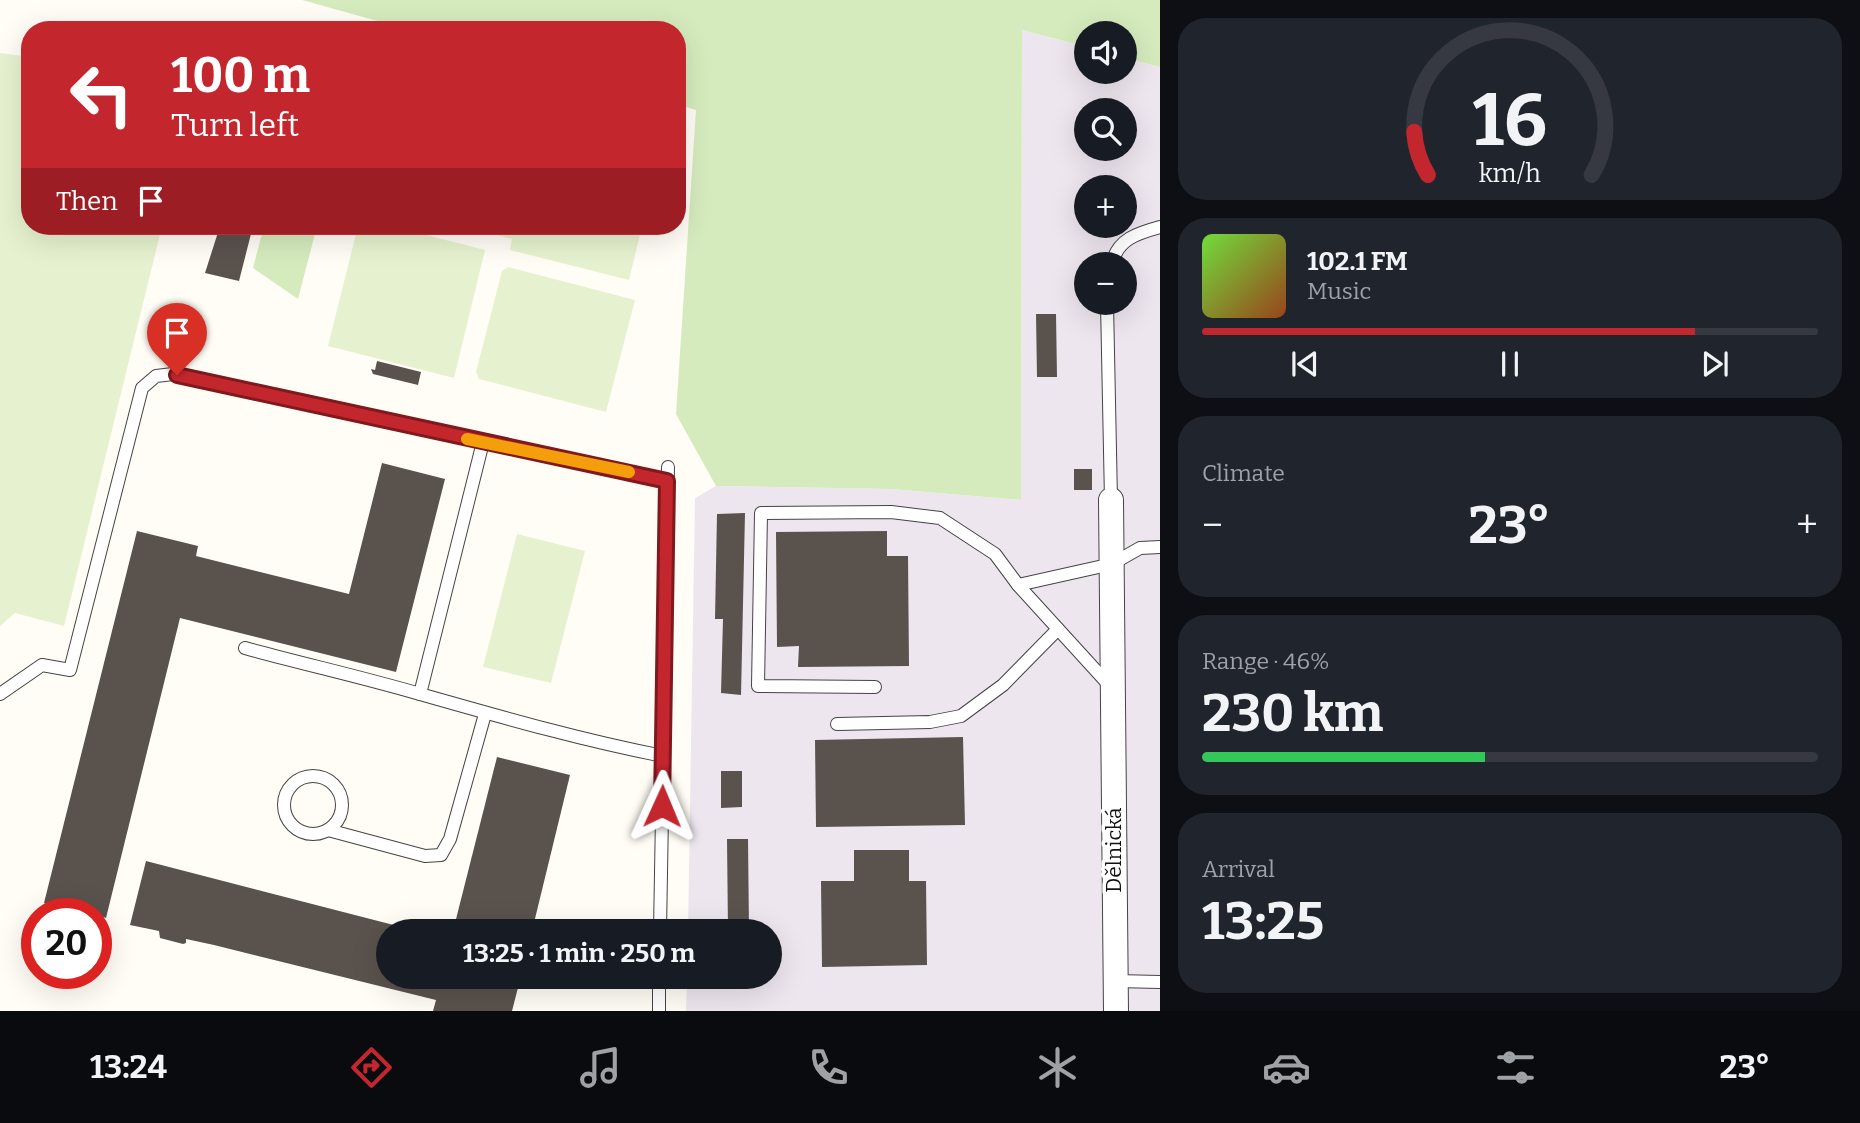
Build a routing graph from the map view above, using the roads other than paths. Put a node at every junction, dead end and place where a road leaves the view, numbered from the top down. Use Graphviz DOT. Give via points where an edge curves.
graph roads {
  1 [pos="1160,227"];
  2 [pos="1117,252"];
  3 [pos="1107,315"];
  4 [pos="484,442"];
  5 [pos="668,467"];
  6 [pos="667,481"];
  7 [pos="1111,500"];
  8 [pos="1160,547"];
  9 [pos="1112,564"];
  10 [pos="1018,585"];
  11 [pos="1058,629"];
  12 [pos="245,648"];
  13 [pos="875,687"];
  14 [pos="1113,689"];
  15 [pos="0,694"];
  16 [pos="420,694"];
  17 [pos="485,714"];
  18 [pos="837,723"];
  19 [pos="663,756"];
  20 [pos="328,830"];
  21 [pos="660,919"];
  22 [pos="1115,981"];
  23 [pos="1160,982"];
  24 [pos="659,989"];
  25 [pos="659,1011"];
  26 [pos="1116,1011"];
  1 -- 2 [label="lane" via="1130,236"];
  3 -- 7 [label="lane"];
  4 -- 6 [label="lane"];
  4 -- 15 [label="lane" via="173,374 156,376 142,388 70,670 42,665"];
  4 -- 16 [label="lane"];
  5 -- 6 [label="lane"];
  6 -- 19 [label="lane"];
  7 -- 9 [label="street, Dělnická"];
  8 -- 9 [label="lane" via="1140,548"];
  9 -- 10 [label="lane"];
  9 -- 14 [label="street, Dělnická"];
  10 -- 11 [label="lane"];
  10 -- 13 [label="lane" via="995,554 940,518 891,512 761,513 758,685"];
  11 -- 14 [label="lane"];
  11 -- 18 [label="lane" via="1003,685 961,716 930,722"];
  12 -- 16 [label="lane"];
  14 -- 22 [label="street, Dělnická"];
  16 -- 17 [label="lane"];
  17 -- 19 [label="lane"];
  17 -- 20 [label="lane" via="450,839 441,855 425,856"];
  19 -- 21 [label="lane"];
  20 -- 20 [label="lane" via="340,816 338,789 324,777 298,779 285,795 285,815 299,831 318,834"];
  22 -- 23 [label="lane"];
  22 -- 26 [label="street, Dělnická"];
  24 -- 25 [label="lane"];
}
